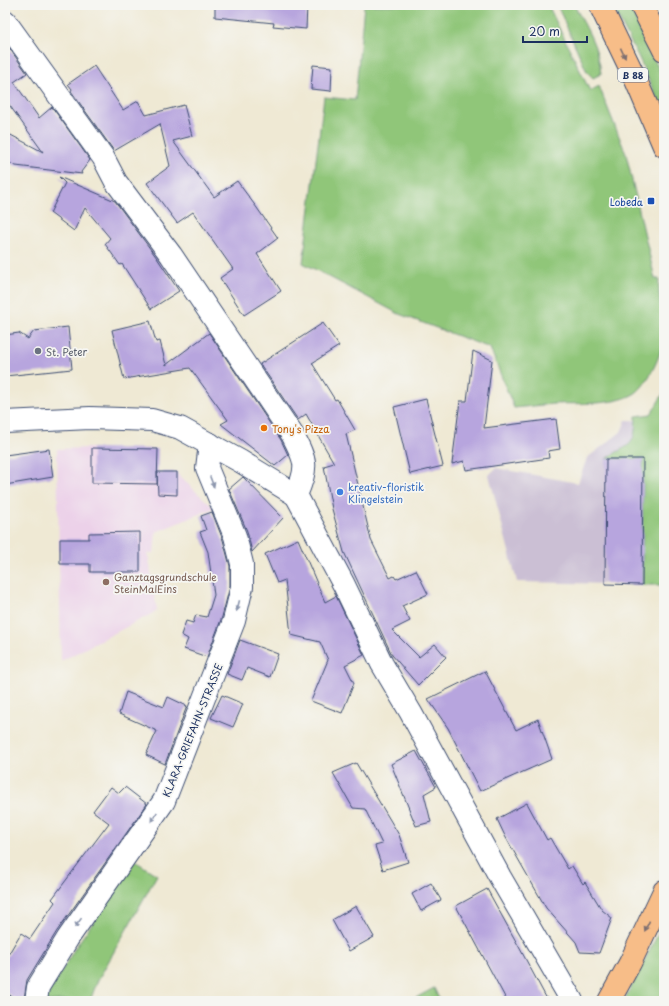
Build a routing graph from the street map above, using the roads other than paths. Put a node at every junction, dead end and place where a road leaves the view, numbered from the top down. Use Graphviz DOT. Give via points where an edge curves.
graph roads {
  1 [pos="600,5"];
  2 [pos="641,5"];
  3 [pos="5,21"];
  4 [pos="664,50"];
  5 [pos="664,146"];
  6 [pos="5,422"];
  7 [pos="210,444"];
  8 [pos="296,495"];
  9 [pos="664,891"];
  10 [pos="34,996"];
  11 [pos="572,1001"];
  12 [pos="609,1001"];
  1 -- 5 [label="main road, B 88, one-way"];
  2 -- 4 [label="main road"];
  3 -- 8 [label="street" via="273,404 304,459 304,478"];
  6 -- 7 [label="street" via="90,418 152,420 180,428"];
  7 -- 8 [label="street"];
  7 -- 10 [label="street, KLARA-GRIEFAHN-STRASSE, one-way" via="207,468 235,536 242,564 242,587 234,621 164,801 68,938"];
  8 -- 11 [label="street" via="382,664"];
  9 -- 12 [label="main road, one-way"];
}
